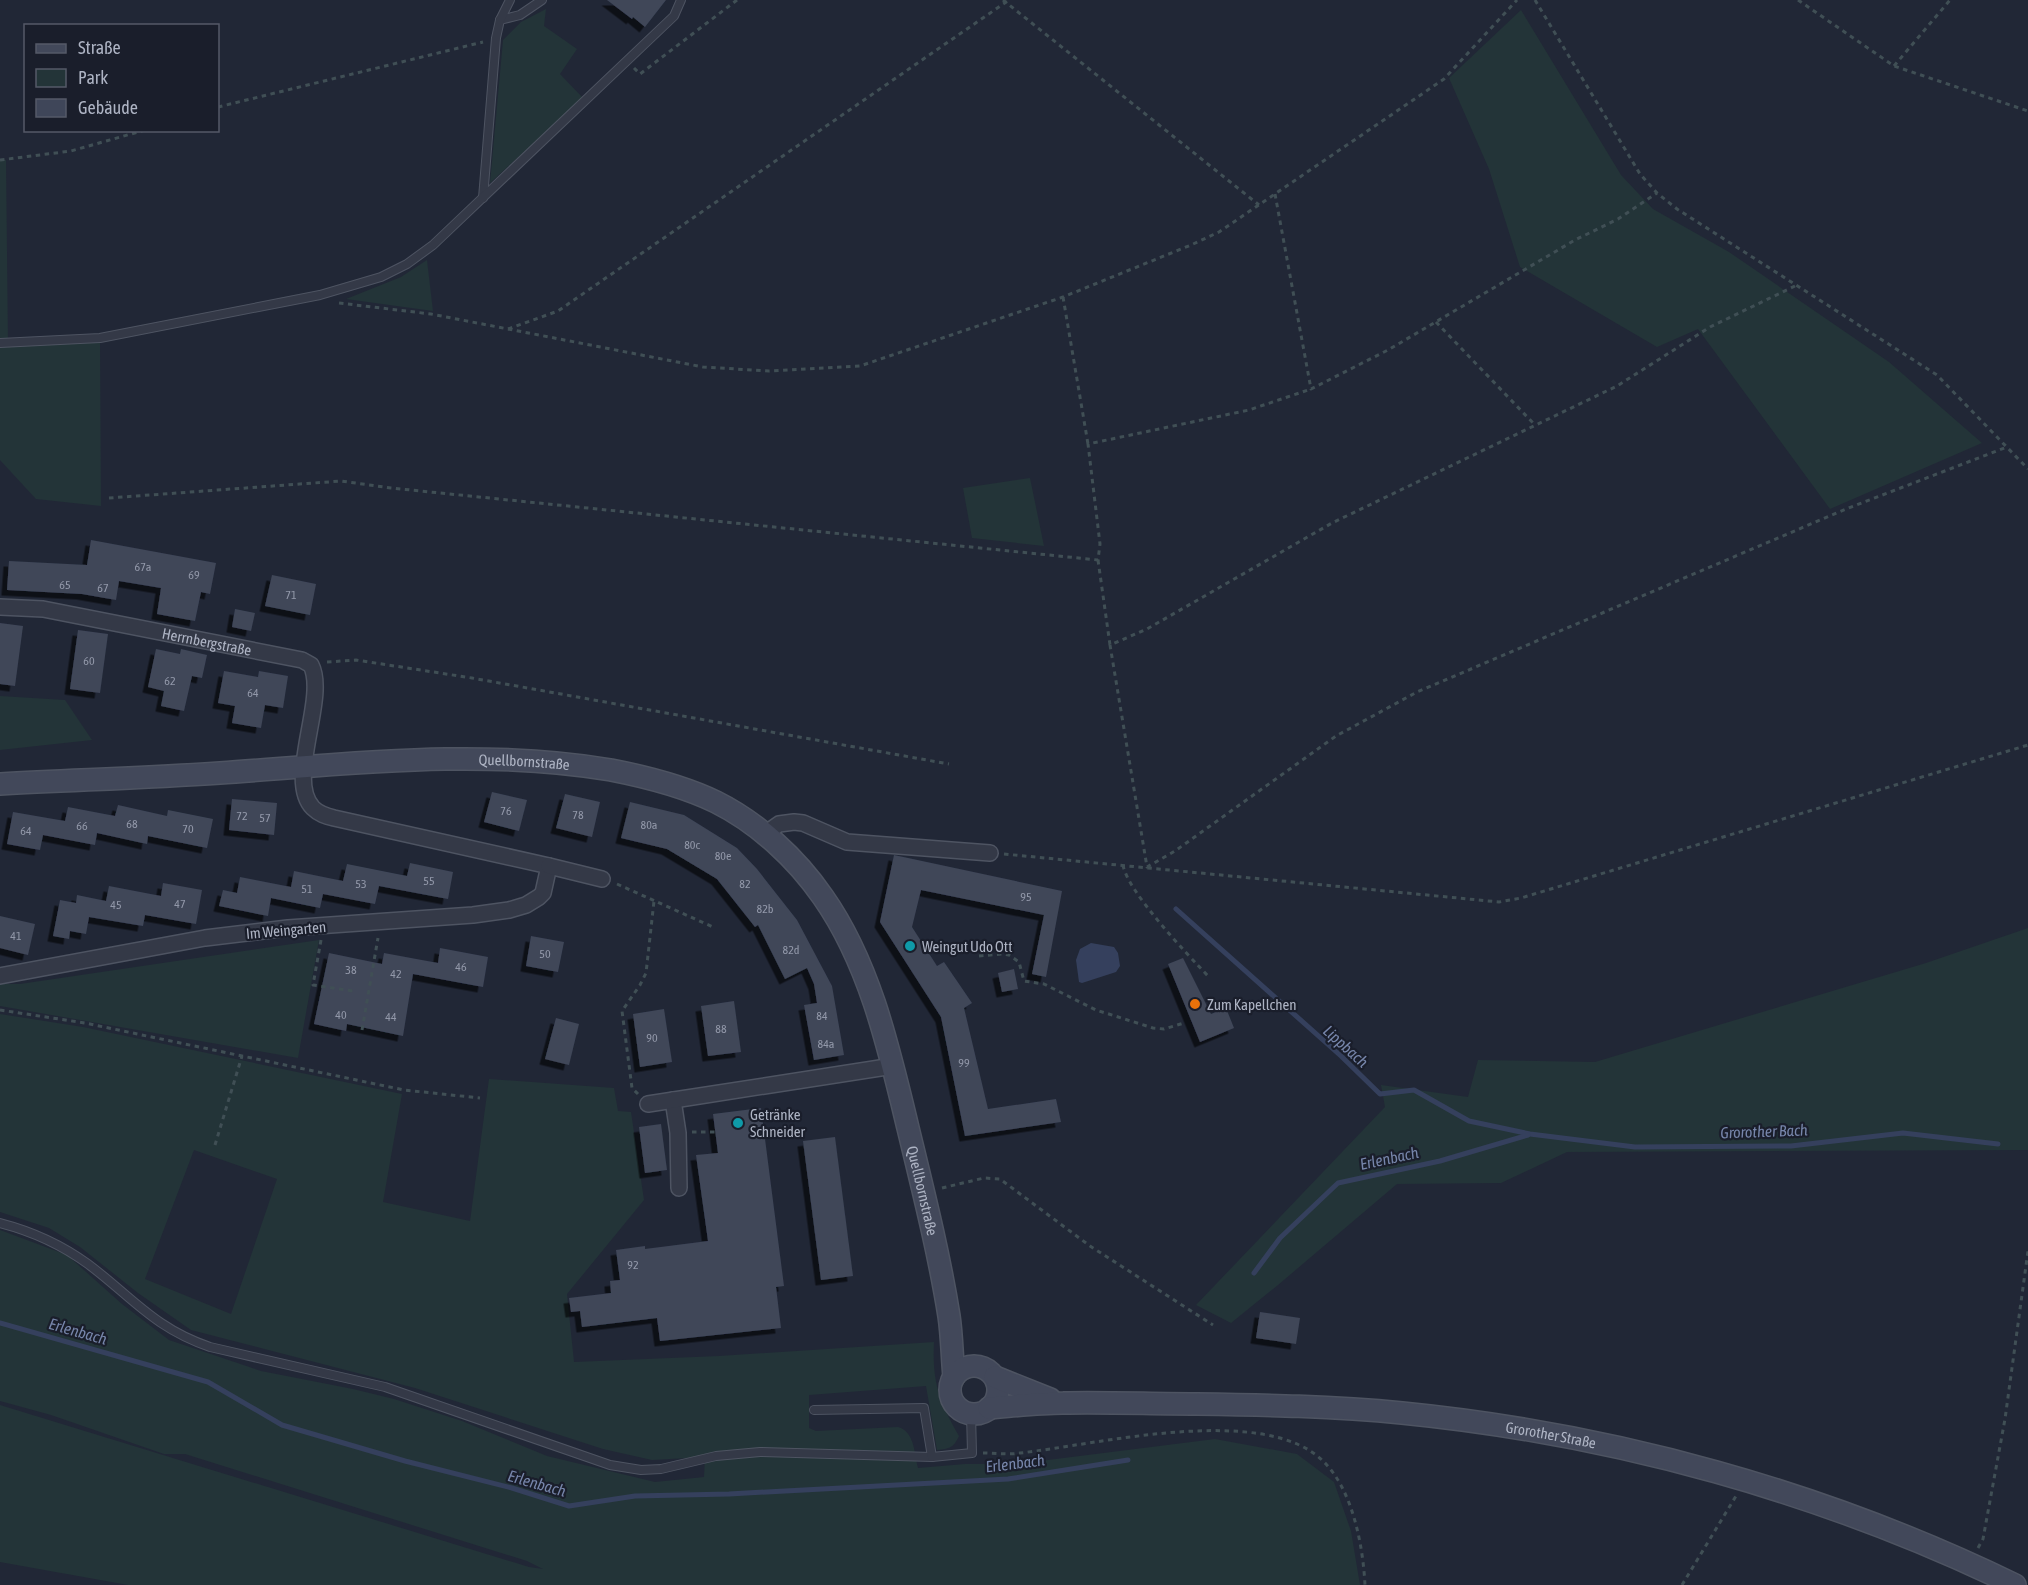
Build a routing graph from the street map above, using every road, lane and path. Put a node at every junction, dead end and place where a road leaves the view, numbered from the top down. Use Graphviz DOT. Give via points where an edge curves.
graph roads {
  1 [pos="510,0"];
  2 [pos="542,0"];
  3 [pos="681,0"];
  4 [pos="737,0"];
  5 [pos="1516,0"];
  6 [pos="1535,0"];
  7 [pos="1798,0"];
  8 [pos="1950,0"];
  9 [pos="1006,1"];
  10 [pos="500,20"];
  11 [pos="496,38"];
  12 [pos="626,62"];
  13 [pos="1894,66"];
  14 [pos="219,107"];
  15 [pos="2028,111"];
  16 [pos="138,132"];
  17 [pos="0,160"];
  18 [pos="1657,193"];
  19 [pos="1275,194"];
  20 [pos="483,198"];
  21 [pos="1259,205"];
  22 [pos="1795,286"];
  23 [pos="320,295"];
  24 [pos="1063,297"];
  25 [pos="1436,322"];
  26 [pos="506,330"];
  27 [pos="0,343"];
  28 [pos="1311,389"];
  29 [pos="1535,425"];
  30 [pos="1088,444"];
  31 [pos="2007,447"];
  32 [pos="2028,469"];
  33 [pos="109,498"];
  34 [pos="1098,560"];
  35 [pos="0,607"];
  36 [pos="1110,645"];
  37 [pos="310,664"];
  38 [pos="2028,745"];
  39 [pos="949,764"];
  40 [pos="304,765"];
  41 [pos="0,784"];
  42 [pos="765,834"];
  43 [pos="990,853"];
  44 [pos="1123,865"];
  45 [pos="549,866"];
  46 [pos="1147,867"];
  47 [pos="602,879"];
  48 [pos="654,901"];
  49 [pos="380,922"];
  50 [pos="324,926"];
  51 [pos="713,927"];
  52 [pos="979,956"];
  53 [pos="0,976"];
  54 [pos="1208,976"];
  55 [pos="353,991"];
  56 [pos="0,1010"];
  57 [pos="1184,1023"];
  58 [pos="362,1030"];
  59 [pos="242,1056"];
  60 [pos="893,1066"];
  61 [pos="480,1098"];
  62 [pos="673,1100"];
  63 [pos="648,1104"];
  64 [pos="715,1132"];
  65 [pos="678,1133"];
  66 [pos="215,1144"];
  67 [pos="679,1188"];
  68 [pos="923,1192"];
  69 [pos="0,1223"];
  70 [pos="2028,1251"];
  71 [pos="949,1317"];
  72 [pos="1214,1325"];
  73 [pos="989,1372"];
  74 [pos="954,1377"];
  75 [pos="1062,1402"];
  76 [pos="814,1410"];
  77 [pos="980,1411"];
  78 [pos="972,1453"];
  79 [pos="932,1457"];
  80 [pos="1745,1481"];
  81 [pos="1971,1563"];
  82 [pos="1365,1585"];
  83 [pos="1683,1585"];
  84 [pos="2015,1585"];
  1 -- 10 [label="lane"];
  2 -- 10 [label="lane" via="520,15"];
  3 -- 12 [label="lane" via="674,16"];
  4 -- 12 [label="path" via="640,74"];
  5 -- 19 [label="path" via="1444,80"];
  6 -- 18 [label="path" via="1640,174"];
  7 -- 13 [label="path"];
  8 -- 13 [label="path"];
  9 -- 21 [label="path"];
  9 -- 26 [label="path" via="558,311"];
  10 -- 11 [label="lane"];
  11 -- 14 [label="path"];
  11 -- 20 [label="lane"];
  12 -- 20 [label="lane"];
  13 -- 15 [label="path"];
  16 -- 17 [label="path" via="71,151"];
  18 -- 22 [label="path"];
  18 -- 25 [label="path"];
  19 -- 21 [label="path"];
  19 -- 28 [label="path"];
  20 -- 23 [label="lane" via="407,264 381,277"];
  21 -- 24 [label="path" via="1219,232"];
  22 -- 29 [label="path" via="1710,327 1617,386"];
  22 -- 31 [label="path" via="1937,375"];
  23 -- 26 [label="path" via="340,303 431,314"];
  23 -- 27 [label="lane" via="100,338"];
  24 -- 26 [label="path" via="860,366 769,371 703,367"];
  24 -- 30 [label="path"];
  25 -- 28 [label="path"];
  25 -- 29 [label="path"];
  28 -- 30 [label="path" via="1249,410"];
  29 -- 36 [label="path" via="1332,523 1147,630"];
  30 -- 34 [label="path" via="1100,543"];
  31 -- 32 [label="path"];
  31 -- 46 [label="path" via="1845,509 1417,692 1336,736"];
  33 -- 34 [label="path" via="341,481"];
  34 -- 36 [label="path"];
  35 -- 37 [label="street, Herrnbergstraße" via="43,609"];
  36 -- 46 [label="path"];
  37 -- 39 [label="path" via="346,659 379,663"];
  37 -- 40 [label="street" via="315,679"];
  38 -- 46 [label="path" via="1499,902"];
  40 -- 41 [label="main road, Quellbornstraße"];
  40 -- 42 [label="main road, Quellbornstraße" via="476,758 592,767 690,791 734,812"];
  40 -- 45 [label="street" via="305,789 311,806 320,814"];
  42 -- 43 [label="street" via="779,824 794,822 847,842"];
  42 -- 60 [label="main road, Quellbornstraße" via="804,874 837,919 866,981"];
  43 -- 44 [label="path"];
  44 -- 46 [label="path"];
  44 -- 54 [label="path" via="1124,875 1133,888"];
  45 -- 47 [label="street"];
  45 -- 49 [label="street, Im Weingarten" via="543,892 526,905 473,915"];
  47 -- 48 [label="path"];
  48 -- 51 [label="path"];
  48 -- 63 [label="path" via="646,972 622,1011 632,1088"];
  49 -- 50 [label="street, Im Weingarten"];
  49 -- 58 [label="path"];
  50 -- 53 [label="street, Im Weingarten" via="205,938"];
  50 -- 55 [label="path" via="313,985"];
  52 -- 57 [label="path" via="1009,955 1019,962 1024,981 1044,984 1096,1010 1153,1028"];
  56 -- 59 [label="path" via="85,1023"];
  59 -- 61 [label="path" via="404,1090"];
  59 -- 66 [label="path"];
  60 -- 62 [label="street"];
  60 -- 68 [label="main road, Quellbornstraße"];
  62 -- 63 [label="street"];
  62 -- 65 [label="street"];
  64 -- 65 [label="path"];
  65 -- 67 [label="street"];
  68 -- 71 [label="main road, Quellbornstraße"];
  68 -- 72 [label="path" via="984,1178 1000,1179 1090,1246"];
  69 -- 79 [label="lane" via="67,1251 158,1323 191,1341 394,1390 610,1465 661,1469 716,1456 760,1452"];
  70 -- 81 [label="path" via="2005,1419 1983,1539"];
  71 -- 73 [label="main road, Quellbornstraße" via="967,1348"];
  71 -- 74 [label="main road, Quellbornstraße"];
  73 -- 74 [label="main road" via="969,1366"];
  73 -- 75 [label="main road, Grorother Straße" via="1024,1390"];
  73 -- 77 [label="main road" via="998,1394"];
  74 -- 77 [label="main road" via="951,1397 959,1408"];
  75 -- 77 [label="main road, Grorother Straße"];
  75 -- 80 [label="main road, Grorother Straße" via="1401,1413 1604,1445"];
  76 -- 79 [label="lane" via="924,1408"];
  77 -- 78 [label="lane"];
  78 -- 79 [label="lane"];
  78 -- 82 [label="path" via="1016,1454 1199,1430 1238,1431 1291,1442 1324,1461 1343,1489 1360,1542"];
  80 -- 81 [label="main road, Grorother Straße" via="1847,1514"];
  80 -- 83 [label="path"];
  81 -- 84 [label="main road, Grorother Straße"];
}
